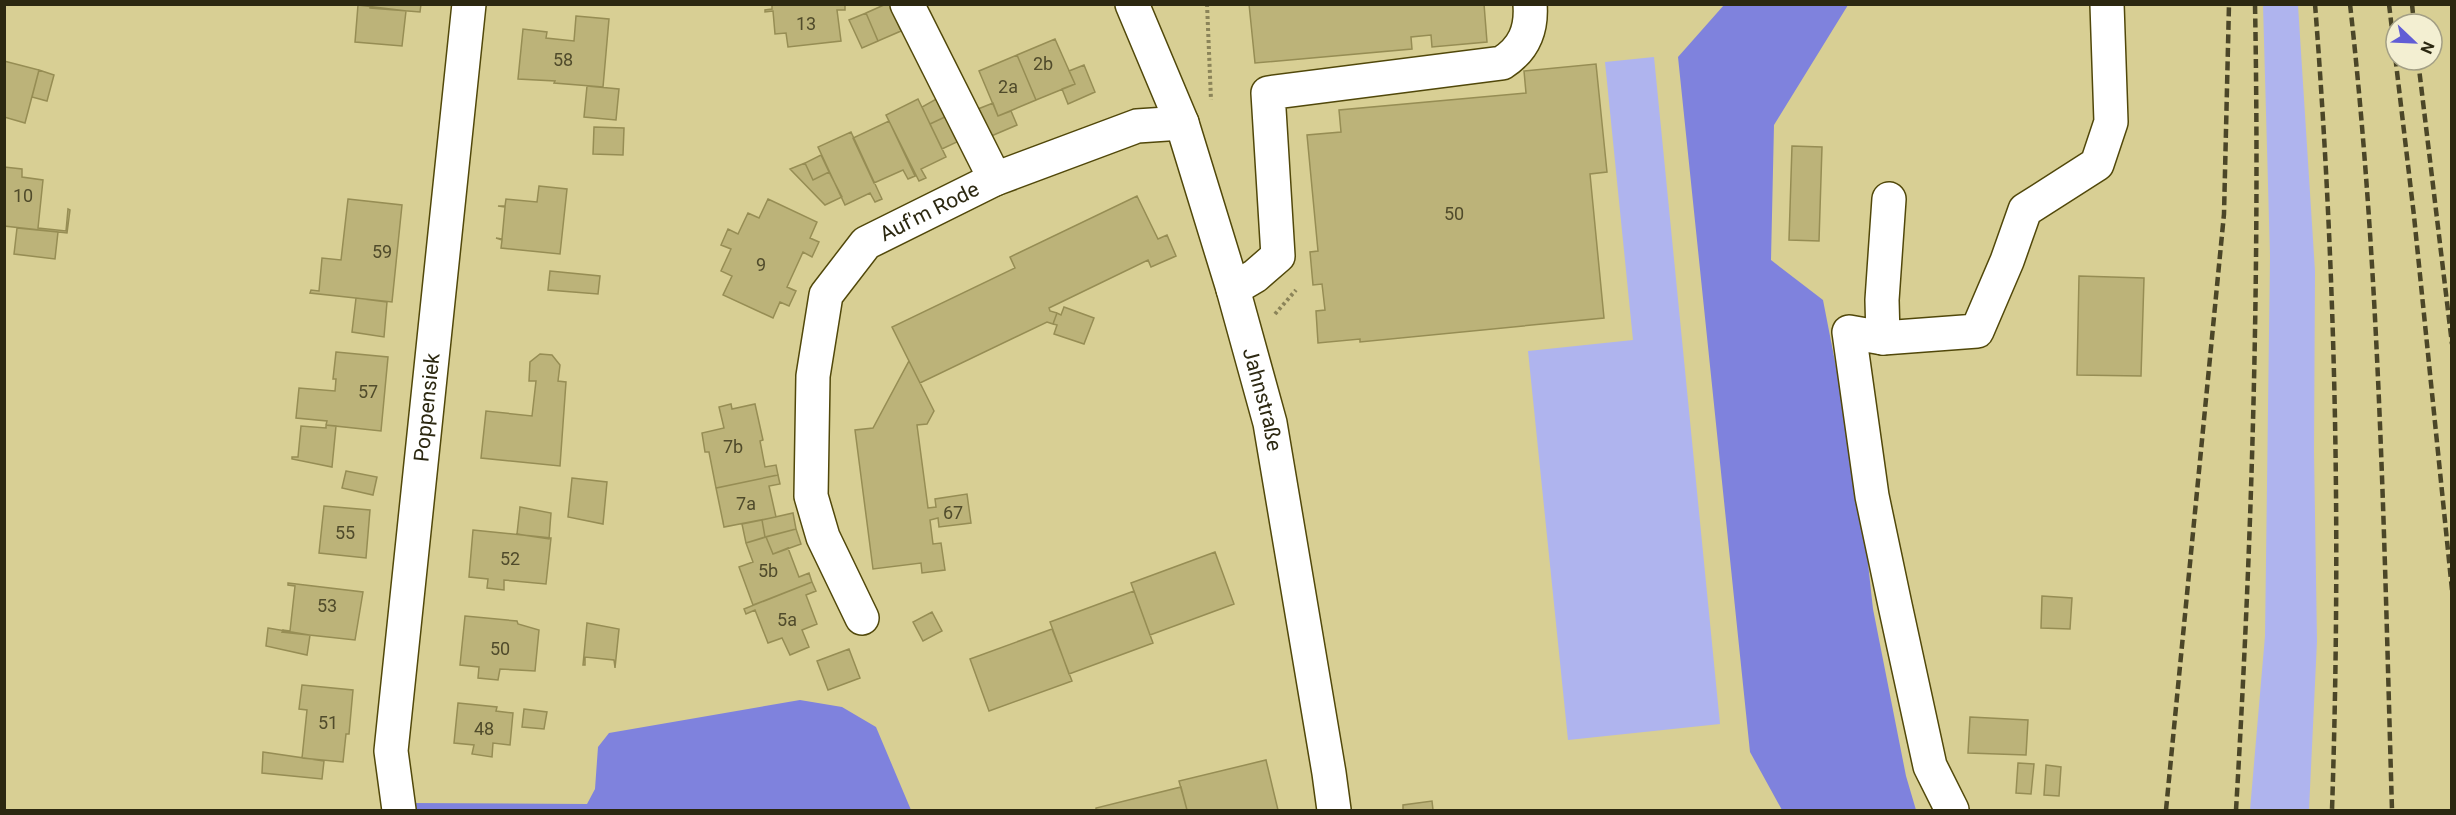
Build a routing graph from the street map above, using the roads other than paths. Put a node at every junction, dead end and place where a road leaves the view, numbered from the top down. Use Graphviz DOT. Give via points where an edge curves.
graph roads {
  1 [pos="469,4"];
  2 [pos="907,4"];
  3 [pos="1132,4"];
  4 [pos="1530,4"];
  5 [pos="2107,4"];
  6 [pos="1182,123"];
  7 [pos="995,179"];
  8 [pos="1889,199"];
  9 [pos="1233,289"];
  10 [pos="1883,338"];
  11 [pos="862,618"];
  12 [pos="399,810"];
  13 [pos="1334,810"];
  14 [pos="1952,810"];
  1 -- 12 [label="street, Poppensiek" via="391,751"];
  2 -- 7 [label="street, Auf'm Rode"];
  3 -- 6 [label="street, Jahnstraße"];
  4 -- 9 [label="street" via="1532,20 1525,42 1502,63 1268,93 1278,256"];
  5 -- 10 [label="street" via="2111,122 2097,164 2025,210 1977,332"];
  6 -- 7 [label="street, Auf'm Rode" via="1137,126"];
  6 -- 9 [label="street, Jahnstraße"];
  7 -- 11 [label="street, Auf'm Rode" via="866,243 826,295 813,376 811,496 823,537"];
  8 -- 10 [label="street"];
  9 -- 13 [label="street, Jahnstraße" via="1270,423"];
  10 -- 14 [label="street" via="1849,332 1872,496 1930,766"];
}
